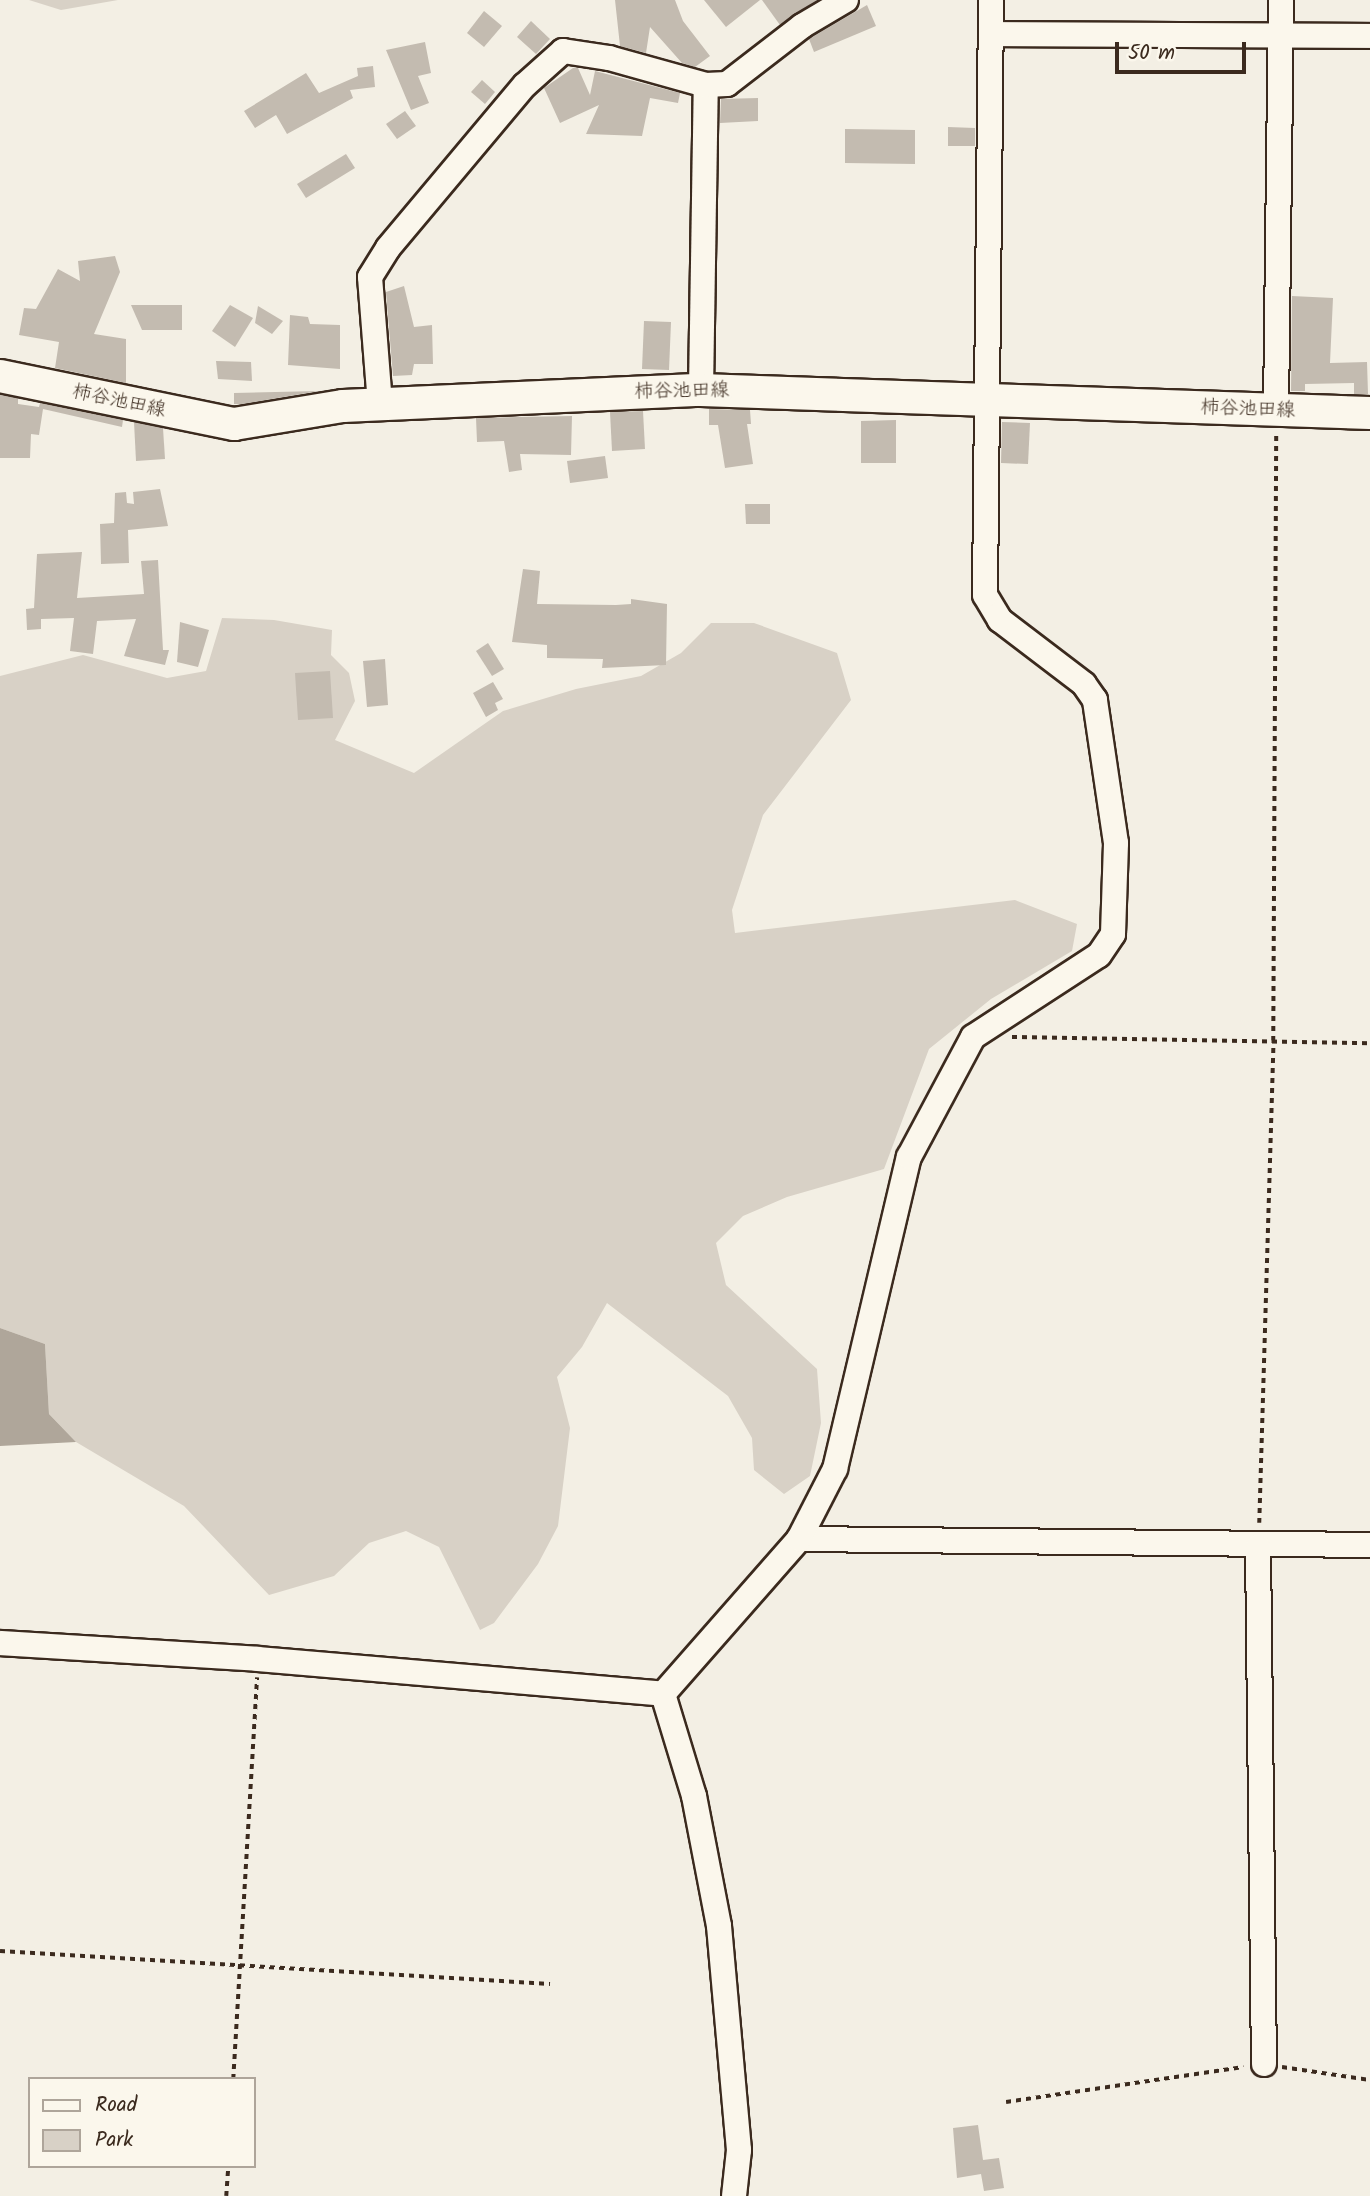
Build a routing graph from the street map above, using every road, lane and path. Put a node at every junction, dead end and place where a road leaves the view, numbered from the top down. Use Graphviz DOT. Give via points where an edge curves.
graph roads {
  1 [pos="846,0"];
  2 [pos="991,0"];
  3 [pos="1281,0"];
  4 [pos="991,34"];
  5 [pos="1280,35"];
  6 [pos="1370,36"];
  7 [pos="706,85"];
  8 [pos="0,376"];
  9 [pos="701,390"];
  10 [pos="984,398"];
  11 [pos="380,404"];
  12 [pos="1276,411"];
  13 [pos="1370,413"];
  14 [pos="974,1037"];
  15 [pos="1273,1041"];
  16 [pos="1370,1043"];
  17 [pos="799,1539"];
  18 [pos="1370,1545"];
  19 [pos="1258,1546"];
  20 [pos="0,1643"];
  21 [pos="258,1659"];
  22 [pos="663,1695"];
  23 [pos="0,1951"];
  24 [pos="240,1966"];
  25 [pos="550,1984"];
  26 [pos="1264,2064"];
  27 [pos="233,2077"];
  28 [pos="1370,2080"];
  29 [pos="1006,2102"];
  30 [pos="228,2168"];
  31 [pos="226,2196"];
  32 [pos="734,2196"];
  1 -- 7 [label="street" via="802,26 727,85"];
  2 -- 4 [label="street"];
  3 -- 5 [label="street"];
  4 -- 5 [label="street"];
  4 -- 10 [label="street"];
  5 -- 6 [label="street"];
  5 -- 12 [label="street"];
  7 -- 9 [label="street"];
  7 -- 11 [label="street" via="609,58 563,51 526,85 388,248 370,277"];
  8 -- 11 [label="main road, 柿谷池田線" via="234,424"];
  9 -- 10 [label="main road, 柿谷池田線"];
  9 -- 11 [label="main road, 柿谷池田線"];
  10 -- 12 [label="main road, 柿谷池田線"];
  10 -- 14 [label="street" via="985,595 1000,620 1084,684 1096,700 1116,843 1116,915 1113,934 1099,956"];
  12 -- 13 [label="main road, 柿谷池田線"];
  12 -- 15 [label="path"];
  14 -- 15 [label="path"];
  14 -- 17 [label="street" via="909,1157 835,1469"];
  15 -- 16 [label="path"];
  15 -- 19 [label="path"];
  17 -- 19 [label="street"];
  17 -- 22 [label="street"];
  18 -- 19 [label="street"];
  19 -- 26 [label="street"];
  20 -- 21 [label="street"];
  21 -- 22 [label="street"];
  21 -- 24 [label="path"];
  22 -- 32 [label="street" via="694,1796 719,1926 739,2150"];
  23 -- 24 [label="path"];
  24 -- 25 [label="path"];
  24 -- 27 [label="path"];
  26 -- 28 [label="path"];
  26 -- 29 [label="path"];
  30 -- 31 [label="path"];
}
